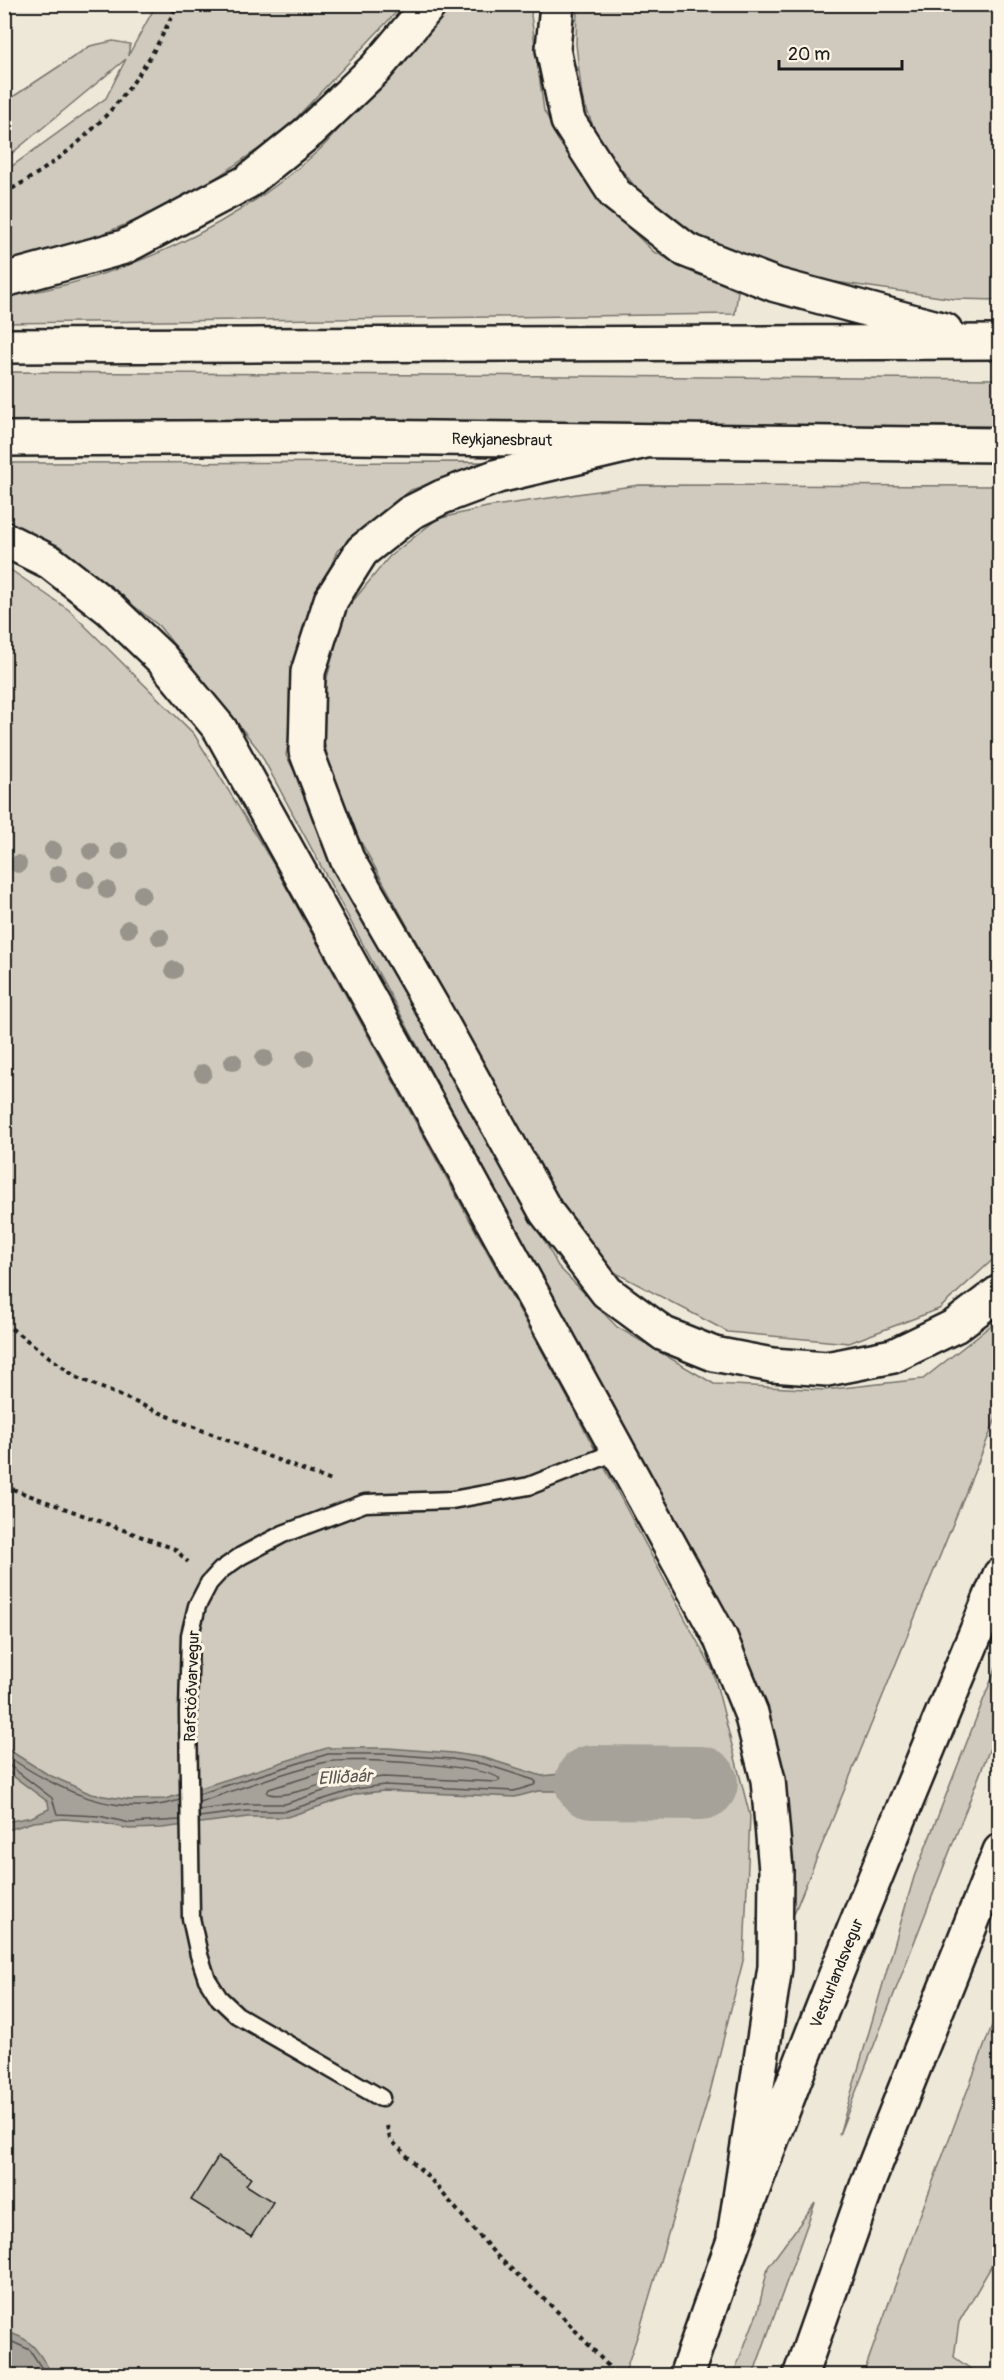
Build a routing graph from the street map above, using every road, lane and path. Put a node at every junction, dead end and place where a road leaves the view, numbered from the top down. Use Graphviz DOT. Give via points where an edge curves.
graph roads {
  1 [pos="177,4"];
  2 [pos="430,4"];
  3 [pos="557,4"];
  4 [pos="4,193"];
  5 [pos="4,280"];
  6 [pos="995,341"];
  7 [pos="4,346"];
  8 [pos="4,439"];
  9 [pos="646,441"];
  10 [pos="999,445"];
  11 [pos="4,539"];
  12 [pos="999,1292"];
  13 [pos="4,1323"];
  14 [pos="618,1451"];
  15 [pos="4,1486"];
  16 [pos="365,1503"];
  17 [pos="999,1575"];
  18 [pos="209,1583"];
  19 [pos="999,1851"];
  20 [pos="999,1880"];
  21 [pos="965,1933"];
  22 [pos="381,2098"];
  23 [pos="734,2237"];
  24 [pos="613,2371"];
  25 [pos="686,2376"];
  26 [pos="800,2376"];
  1 -- 4 [label="path" via="165,34 109,115 73,149"];
  2 -- 5 [label="highway" via="376,68 310,131 247,182 124,247"];
  3 -- 6 [label="highway" via="554,49 568,121 615,194 686,250 776,285"];
  6 -- 7 [label="highway"];
  8 -- 9 [label="highway, Reykjanesbraut" via="352,437"];
  9 -- 10 [label="highway, Reykjanesbraut"];
  9 -- 12 [label="highway" via="498,476 442,496 410,513 362,550 331,600 308,672 306,751 347,859 546,1212 607,1292 664,1334 714,1354 772,1365 827,1369 893,1356 956,1326"];
  11 -- 14 [label="highway" via="50,562 110,609 162,659 220,729"];
  13 -- 16 [label="path" via="76,1377 333,1481"];
  14 -- 16 [label="lane, Rafstöðvarvegur" via="529,1486 452,1500"];
  14 -- 23 [label="highway" via="720,1637 751,1713 768,1780 776,1870 776,1967"];
  15 -- 18 [label="path" via="175,1549"];
  16 -- 18 [label="lane, Rafstöðvarvegur" via="283,1534 241,1556"];
  17 -- 23 [label="highway, Vesturlandsvegur" via="838,1966"];
  18 -- 22 [label="lane, Rafstöðvarvegur" via="197,1606 190,1635 188,1712 192,1918 207,1979 219,1998 237,2014"];
  19 -- 21 [label="highway"];
  20 -- 21 [label="highway"];
  21 -- 26 [label="highway" via="869,2180"];
  22 -- 24 [label="path" via="390,2139 496,2255 560,2314"];
  23 -- 25 [label="highway, Vesturlandsvegur"];
}
